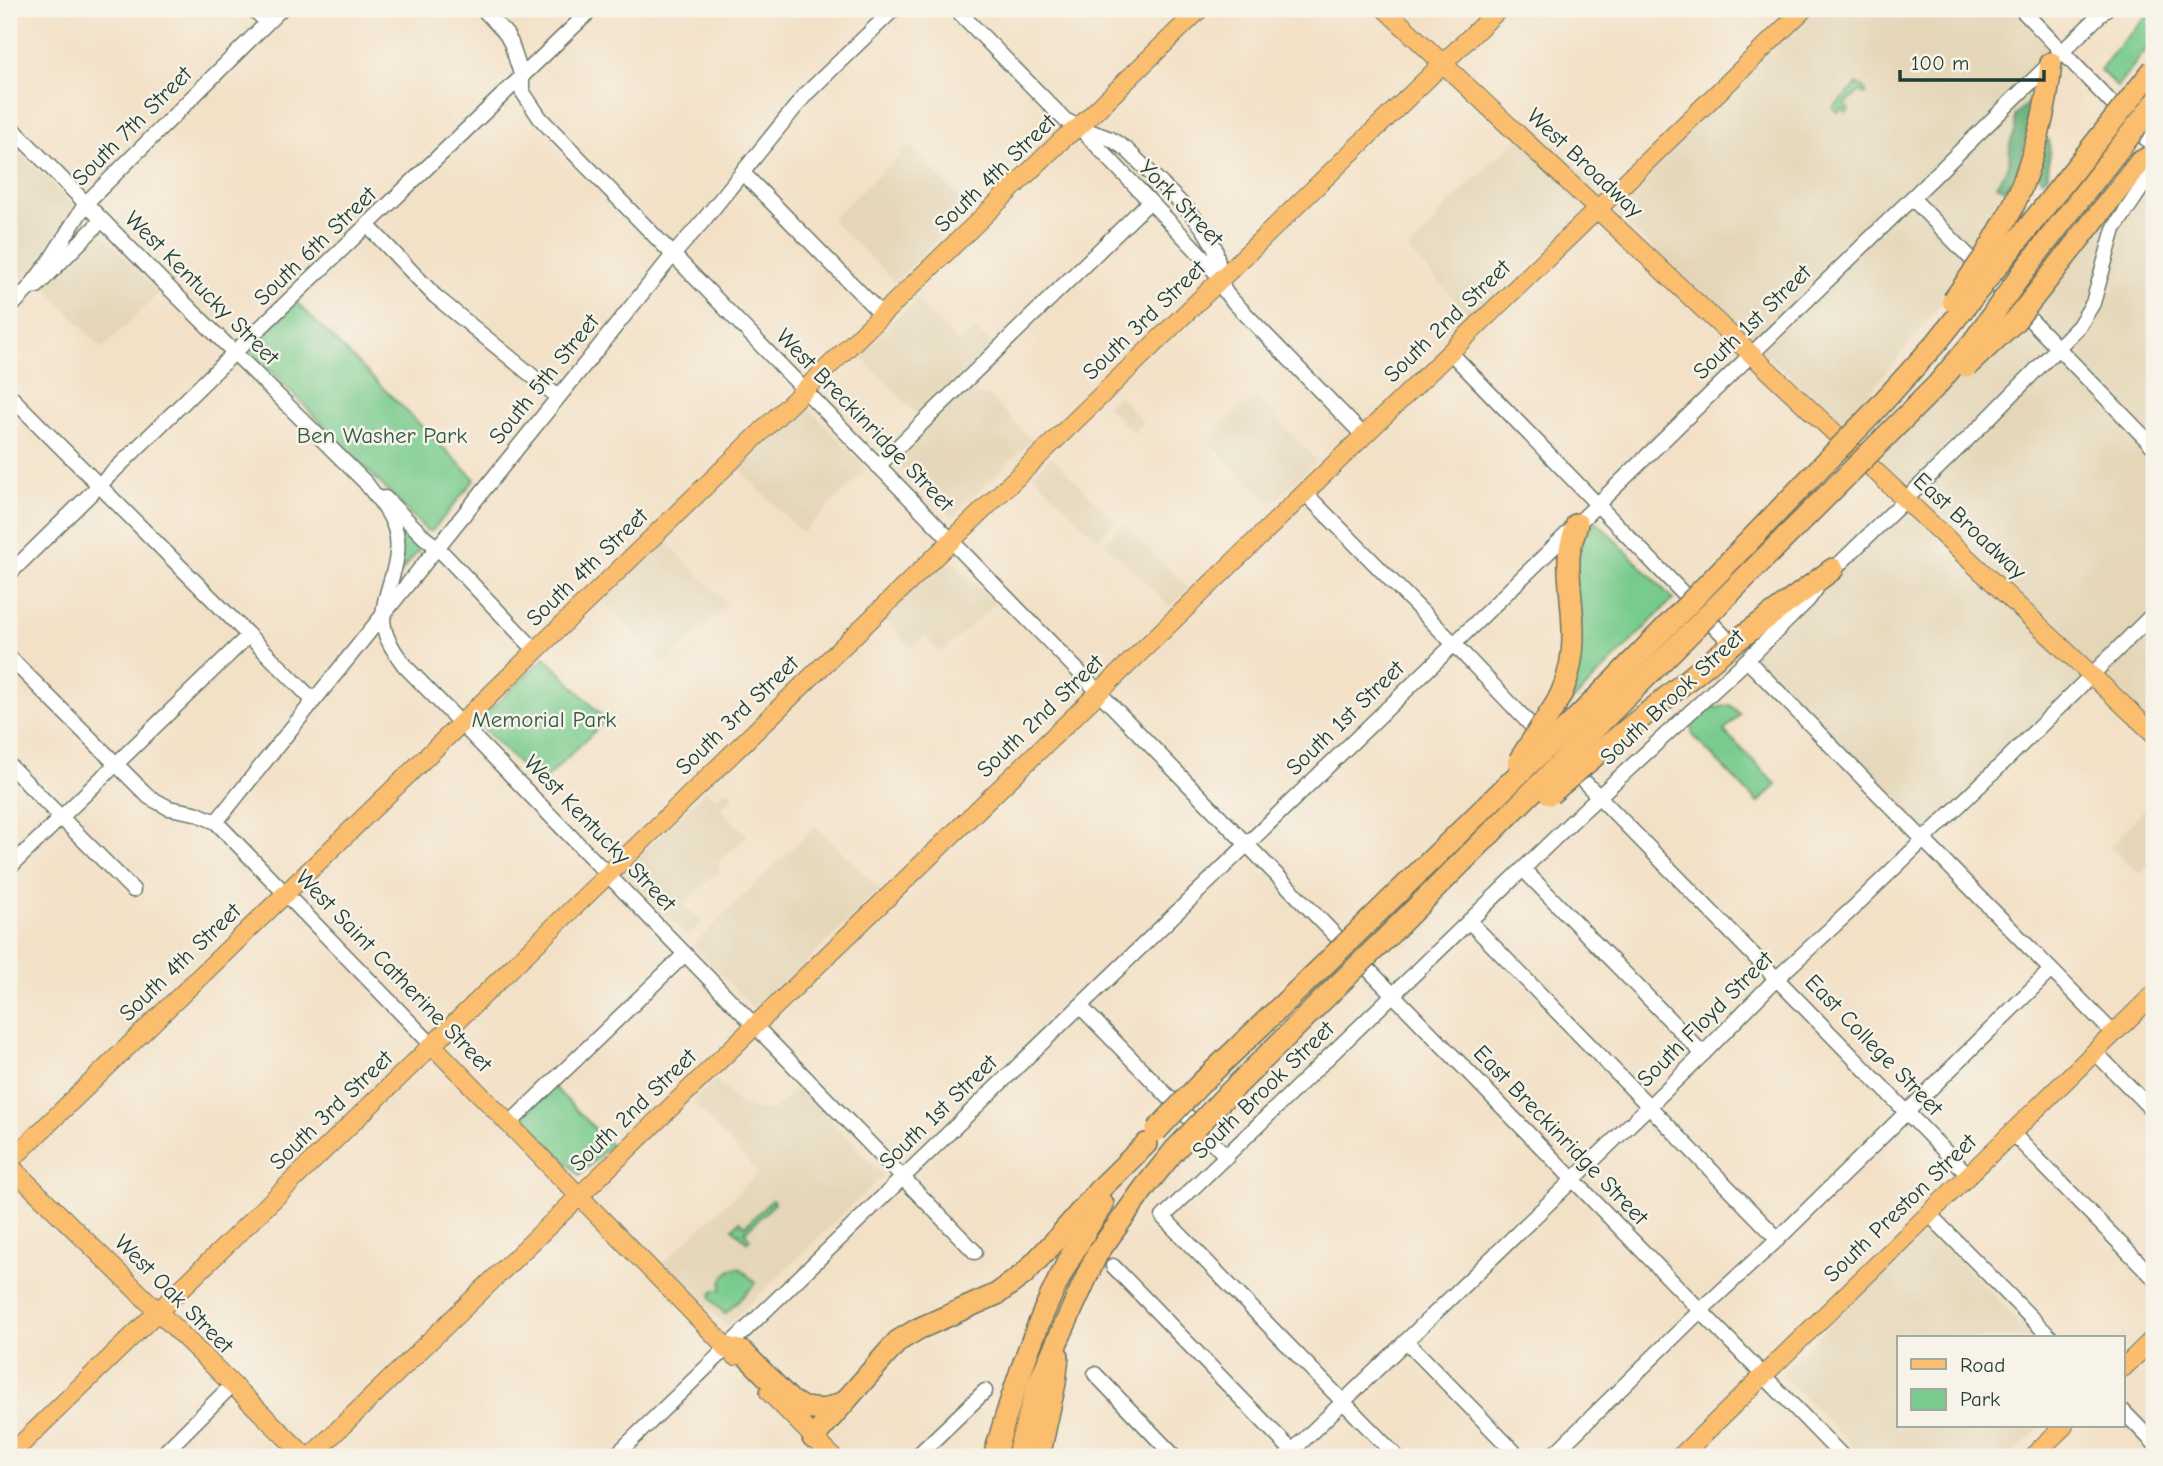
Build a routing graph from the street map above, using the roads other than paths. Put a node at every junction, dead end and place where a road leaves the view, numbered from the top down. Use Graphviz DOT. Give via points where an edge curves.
graph roads {
  1 [pos="253,9"];
  2 [pos="280,9"];
  3 [pos="484,9"];
  4 [pos="592,9"];
  5 [pos="894,9"];
  6 [pos="956,9"];
  7 [pos="1200,9"];
  8 [pos="1385,9"];
  9 [pos="1499,9"];
  10 [pos="1804,9"];
  11 [pos="2021,9"];
  12 [pos="2106,9"];
  13 [pos="267,22"];
  14 [pos="2057,57"];
  15 [pos="1443,63"];
  16 [pos="2154,69"];
  17 [pos="522,76"];
  18 [pos="2154,104"];
  19 [pos="9,125"];
  20 [pos="1079,127"];
  21 [pos="2154,147"];
  22 [pos="2154,154"];
  23 [pos="2154,169"];
  24 [pos="742,172"];
  25 [pos="1912,198"];
  26 [pos="1149,202"];
  27 [pos="86,203"];
  28 [pos="1598,209"];
  29 [pos="102,220"];
  30 [pos="368,226"];
  31 [pos="673,255"];
  32 [pos="1221,279"];
  33 [pos="30,287"];
  34 [pos="9,309"];
  35 [pos="882,315"];
  36 [pos="2058,348"];
  37 [pos="1450,352"];
  38 [pos="234,353"];
  39 [pos="1752,354"];
  40 [pos="805,390"];
  41 [pos="9,395"];
  42 [pos="558,397"];
  43 [pos="1872,414"];
  44 [pos="1364,436"];
  45 [pos="1876,446"];
  46 [pos="2154,447"];
  47 [pos="878,466"];
  48 [pos="365,482"];
  49 [pos="100,486"];
  50 [pos="1305,493"];
  51 [pos="1905,499"];
  52 [pos="1597,503"];
  53 [pos="1577,524"];
  54 [pos="951,542"];
  55 [pos="437,547"];
  56 [pos="1833,569"];
  57 [pos="9,574"];
  58 [pos="385,612"];
  59 [pos="2154,613"];
  60 [pos="1675,633"];
  61 [pos="248,636"];
  62 [pos="1454,644"];
  63 [pos="1732,644"];
  64 [pos="536,651"];
  65 [pos="9,657"];
  66 [pos="1747,660"];
  67 [pos="2091,674"];
  68 [pos="1099,693"];
  69 [pos="313,700"];
  70 [pos="461,723"];
  71 [pos="2154,734"];
  72 [pos="1588,735"];
  73 [pos="116,764"];
  74 [pos="9,765"];
  75 [pos="1522,765"];
  76 [pos="1598,797"];
  77 [pos="61,818"];
  78 [pos="216,822"];
  79 [pos="1924,839"];
  80 [pos="1246,844"];
  81 [pos="9,868"];
  82 [pos="1523,869"];
  83 [pos="609,875"];
  84 [pos="133,890"];
  85 [pos="285,894"];
  86 [pos="1469,921"];
  87 [pos="685,954"];
  88 [pos="2051,970"];
  89 [pos="1777,978"];
  90 [pos="2154,994"];
  91 [pos="1393,995"];
  92 [pos="1080,1006"];
  93 [pos="755,1026"];
  94 [pos="2113,1034"];
  95 [pos="433,1045"];
  96 [pos="2095,1052"];
  97 [pos="1703,1054"];
  98 [pos="1649,1107"];
  99 [pos="1906,1112"];
  100 [pos="2154,1112"];
  101 [pos="509,1124"];
  102 [pos="2012,1133"];
  103 [pos="1227,1157"];
  104 [pos="9,1163"];
  105 [pos="1969,1176"];
  106 [pos="903,1177"];
  107 [pos="1573,1180"];
  108 [pos="579,1196"];
  109 [pos="1929,1214"];
  110 [pos="1087,1215"];
  111 [pos="1778,1239"];
  112 [pos="975,1252"];
  113 [pos="1113,1266"];
  114 [pos="2154,1278"];
  115 [pos="1700,1311"];
  116 [pos="158,1312"];
  117 [pos="2050,1336"];
  118 [pos="2154,1338"];
  119 [pos="1406,1341"];
  120 [pos="727,1348"];
  121 [pos="1053,1361"];
  122 [pos="2124,1367"];
  123 [pos="1095,1374"];
  124 [pos="1763,1376"];
  125 [pos="232,1385"];
  126 [pos="985,1391"];
  127 [pos="844,1402"];
  128 [pos="1343,1402"];
  129 [pos="2124,1412"];
  130 [pos="2062,1428"];
  131 [pos="813,1438"];
  132 [pos="2154,1443"];
  133 [pos="2154,1453"];
  134 [pos="1292,1455"];
  135 [pos="9,1456"];
  136 [pos="160,1457"];
  137 [pos="308,1457"];
  138 [pos="614,1457"];
  139 [pos="832,1457"];
  140 [pos="916,1457"];
  141 [pos="994,1457"];
  142 [pos="1017,1457"];
  143 [pos="1039,1457"];
  144 [pos="1175,1457"];
  145 [pos="1397,1457"];
  146 [pos="1519,1457"];
  147 [pos="1551,1457"];
  148 [pos="1680,1457"];
  149 [pos="1843,1457"];
  150 [pos="2032,1457"];
  151 [pos="2149,1457"];
  1 -- 13 [label="street"];
  2 -- 13 [label="street, South 7th Street"];
  3 -- 17 [label="street, West Breckinridge Street" via="506,34"];
  4 -- 17 [label="street, South 6th Street"];
  5 -- 24 [label="street, South 5th Street" via="806,94"];
  6 -- 20 [label="street, York Street" via="1065,120"];
  7 -- 20 [label="main road, South 4th Street"];
  8 -- 15 [label="main road, West Broadway"];
  9 -- 15 [label="main road, South 3rd Street"];
  10 -- 28 [label="main road, South 2nd Street"];
  11 -- 14 [label="street"];
  12 -- 14 [label="street, South 1st Street"];
  13 -- 27 [label="street, South 7th Street"];
  14 -- 21 [label="street"];
  14 -- 25 [label="street, South 1st Street"];
  14 -- 43 [label="highway, bridge" via="2030,166 2012,209 1965,285"];
  15 -- 28 [label="main road, West Broadway"];
  15 -- 32 [label="main road, South 3rd Street"];
  16 -- 43 [label="highway, bridge" via="1937,342"];
  17 -- 30 [label="street, South 6th Street"];
  17 -- 31 [label="street, West Breckinridge Street" via="522,91 540,118"];
  18 -- 45 [label="highway, bridge" via="1973,342"];
  19 -- 27 [label="street, West Kentucky Street"];
  20 -- 26 [label="street, York Street"];
  20 -- 32 [label="street" via="1126,149 1190,212 1214,248"];
  20 -- 35 [label="main road, South 4th Street"];
  22 -- 45 [label="highway, bridge" via="2140,162 2015,321"];
  23 -- 36 [label="street, South Brook Street" via="2114,229 2090,311"];
  24 -- 31 [label="street, South 5th Street"];
  24 -- 35 [label="street"];
  25 -- 36 [label="street"];
  25 -- 39 [label="street, South 1st Street"];
  26 -- 32 [label="street, York Street"];
  26 -- 47 [label="street"];
  27 -- 29 [label="street, West Kentucky Street"];
  27 -- 33 [label="street, South 7th Street"];
  28 -- 37 [label="main road, South 2nd Street"];
  28 -- 39 [label="main road, West Broadway"];
  29 -- 33 [label="street, South 7th Street" via="37,286"];
  29 -- 38 [label="street, West Kentucky Street"];
  30 -- 38 [label="street, South 6th Street"];
  30 -- 42 [label="street" via="435,296"];
  31 -- 40 [label="street, West Breckinridge Street"];
  31 -- 42 [label="street, South 5th Street"];
  32 -- 44 [label="street, York Street" via="1229,297"];
  32 -- 54 [label="main road, South 3rd Street"];
  33 -- 34 [label="street, South 7th Street"];
  35 -- 40 [label="main road, South 4th Street"];
  36 -- 46 [label="street"];
  36 -- 51 [label="street, South Brook Street"];
  37 -- 44 [label="main road, South 2nd Street"];
  37 -- 52 [label="street"];
  38 -- 48 [label="street, West Kentucky Street"];
  38 -- 49 [label="street, South 6th Street"];
  39 -- 51 [label="main road, East Broadway"];
  39 -- 52 [label="street, South 1st Street"];
  40 -- 47 [label="street, West Breckinridge Street"];
  40 -- 64 [label="main road, South 4th Street"];
  41 -- 49 [label="street"];
  42 -- 55 [label="street, South 5th Street"];
  43 -- 60 [label="highway, bridge"];
  44 -- 50 [label="main road, South 2nd Street"];
  45 -- 60 [label="highway, bridge"];
  47 -- 54 [label="street, West Breckinridge Street"];
  48 -- 55 [label="street, West Kentucky Street"];
  48 -- 58 [label="street, West Kentucky Street" via="388,513 398,541"];
  49 -- 57 [label="street, South 6th Street"];
  49 -- 61 [label="street"];
  50 -- 62 [label="street, East College Street"];
  50 -- 68 [label="main road, South 2nd Street"];
  51 -- 56 [label="street, South Brook Street"];
  51 -- 67 [label="main road, East Broadway"];
  52 -- 53 [label="street, South 1st Street"];
  52 -- 63 [label="street"];
  53 -- 62 [label="street, South 1st Street"];
  53 -- 75 [label="highway, bridge" via="1569,570 1574,650 1563,691"];
  54 -- 68 [label="street, West Breckinridge Street"];
  54 -- 83 [label="main road, South 3rd Street"];
  55 -- 58 [label="street, South 5th Street"];
  55 -- 64 [label="street, West Kentucky Street"];
  56 -- 63 [label="highway"];
  56 -- 66 [label="street, South Brook Street"];
  58 -- 69 [label="street, South 5th Street"];
  58 -- 70 [label="street, West Kentucky Street" via="384,627 404,665"];
  59 -- 67 [label="street, South Floyd Street"];
  60 -- 72 [label="highway"];
  61 -- 69 [label="street"];
  61 -- 73 [label="street"];
  62 -- 76 [label="street, East College Street"];
  62 -- 80 [label="street, South 1st Street"];
  63 -- 72 [label="highway"];
  64 -- 70 [label="main road, South 4th Street"];
  65 -- 73 [label="street, West Saint Catherine Street"];
  66 -- 76 [label="street, South Brook Street"];
  66 -- 79 [label="street"];
  67 -- 71 [label="main road, East Broadway"];
  67 -- 79 [label="street, South Floyd Street"];
  68 -- 80 [label="street, West Breckinridge Street"];
  68 -- 93 [label="main road, South 2nd Street"];
  69 -- 78 [label="street, South 5th Street"];
  70 -- 83 [label="street, West Kentucky Street"];
  70 -- 85 [label="main road, South 4th Street"];
  72 -- 75 [label="highway, bridge"];
  72 -- 121 [label="highway, bridge" via="1546,789 1430,892 1174,1151 1097,1254 1062,1329"];
  73 -- 77 [label="street"];
  73 -- 78 [label="street, West Saint Catherine Street" via="155,801"];
  74 -- 77 [label="street"];
  75 -- 110 [label="highway, bridge" via="1473,820 1202,1082 1098,1191"];
  76 -- 82 [label="street, South Brook Street"];
  76 -- 89 [label="street, East College Street"];
  77 -- 81 [label="street"];
  77 -- 84 [label="street"];
  78 -- 85 [label="street, West Saint Catherine Street"];
  79 -- 88 [label="street"];
  79 -- 89 [label="street, South Floyd Street"];
  80 -- 91 [label="street, East Breckinridge Street"];
  80 -- 92 [label="street, South 1st Street"];
  82 -- 86 [label="street, South Brook Street"];
  82 -- 97 [label="street"];
  83 -- 87 [label="street, West Kentucky Street"];
  83 -- 95 [label="main road, South 3rd Street"];
  85 -- 95 [label="street, West Saint Catherine Street"];
  85 -- 104 [label="main road, South 4th Street"];
  86 -- 91 [label="street, South Brook Street"];
  86 -- 98 [label="street"];
  87 -- 93 [label="street, West Kentucky Street"];
  87 -- 101 [label="street"];
  88 -- 94 [label="street"];
  88 -- 99 [label="street"];
  89 -- 97 [label="street, South Floyd Street"];
  89 -- 99 [label="street, East College Street"];
  90 -- 94 [label="main road, South Preston Street"];
  91 -- 103 [label="street, South Brook Street"];
  91 -- 107 [label="street, East Breckinridge Street"];
  92 -- 103 [label="street"];
  92 -- 106 [label="street, South 1st Street"];
  93 -- 106 [label="street, West Kentucky Street"];
  93 -- 108 [label="main road, South 2nd Street"];
  94 -- 96 [label="main road, South Preston Street"];
  95 -- 101 [label="main road, West Saint Catherine Street"];
  95 -- 116 [label="main road, South 3rd Street"];
  96 -- 100 [label="street"];
  96 -- 102 [label="main road, South Preston Street"];
  97 -- 98 [label="street, South Floyd Street"];
  98 -- 107 [label="street, South Floyd Street"];
  98 -- 111 [label="street"];
  99 -- 105 [label="street, East College Street"];
  99 -- 111 [label="street"];
  101 -- 108 [label="main road, West Saint Catherine Street"];
  102 -- 105 [label="main road, South Preston Street"];
  102 -- 114 [label="street"];
  103 -- 128 [label="street, South Brook Street" via="1163,1217"];
  104 -- 116 [label="main road, West Oak Street"];
  105 -- 109 [label="main road, South Preston Street"];
  106 -- 112 [label="street, West Kentucky Street"];
  106 -- 120 [label="street, South 1st Street"];
  107 -- 115 [label="street, East Breckinridge Street"];
  107 -- 119 [label="street, South Floyd Street"];
  108 -- 120 [label="main road, West Saint Catherine Street"];
  108 -- 137 [label="main road, South 2nd Street"];
  109 -- 117 [label="street"];
  109 -- 124 [label="main road, South Preston Street"];
  110 -- 127 [label="highway" via="1008,1287 895,1344"];
  110 -- 141 [label="highway" via="1019,1376"];
  111 -- 115 [label="street"];
  113 -- 134 [label="street"];
  115 -- 124 [label="street, East Breckinridge Street"];
  115 -- 147 [label="street"];
  116 -- 125 [label="main road, West Oak Street"];
  116 -- 135 [label="main road, South 3rd Street"];
  118 -- 122 [label="main road"];
  119 -- 128 [label="street, South Floyd Street"];
  119 -- 146 [label="street"];
  120 -- 127 [label="highway" via="743,1352 803,1408 824,1410"];
  120 -- 131 [label="main road, West Saint Catherine Street"];
  120 -- 138 [label="street, South 1st Street"];
  121 -- 142 [label="highway" via="1038,1384"];
  121 -- 143 [label="highway"];
  123 -- 144 [label="street"];
  124 -- 148 [label="main road, South Preston Street"];
  124 -- 149 [label="street, East Breckinridge Street"];
  125 -- 136 [label="street"];
  125 -- 137 [label="main road, West Oak Street"];
  126 -- 140 [label="street"];
  127 -- 131 [label="highway"];
  128 -- 134 [label="street, South Floyd Street"];
  128 -- 145 [label="street"];
  129 -- 132 [label="street"];
  130 -- 150 [label="main road"];
  131 -- 139 [label="main road, West Saint Catherine Street"];
  133 -- 151 [label="street"];
}
